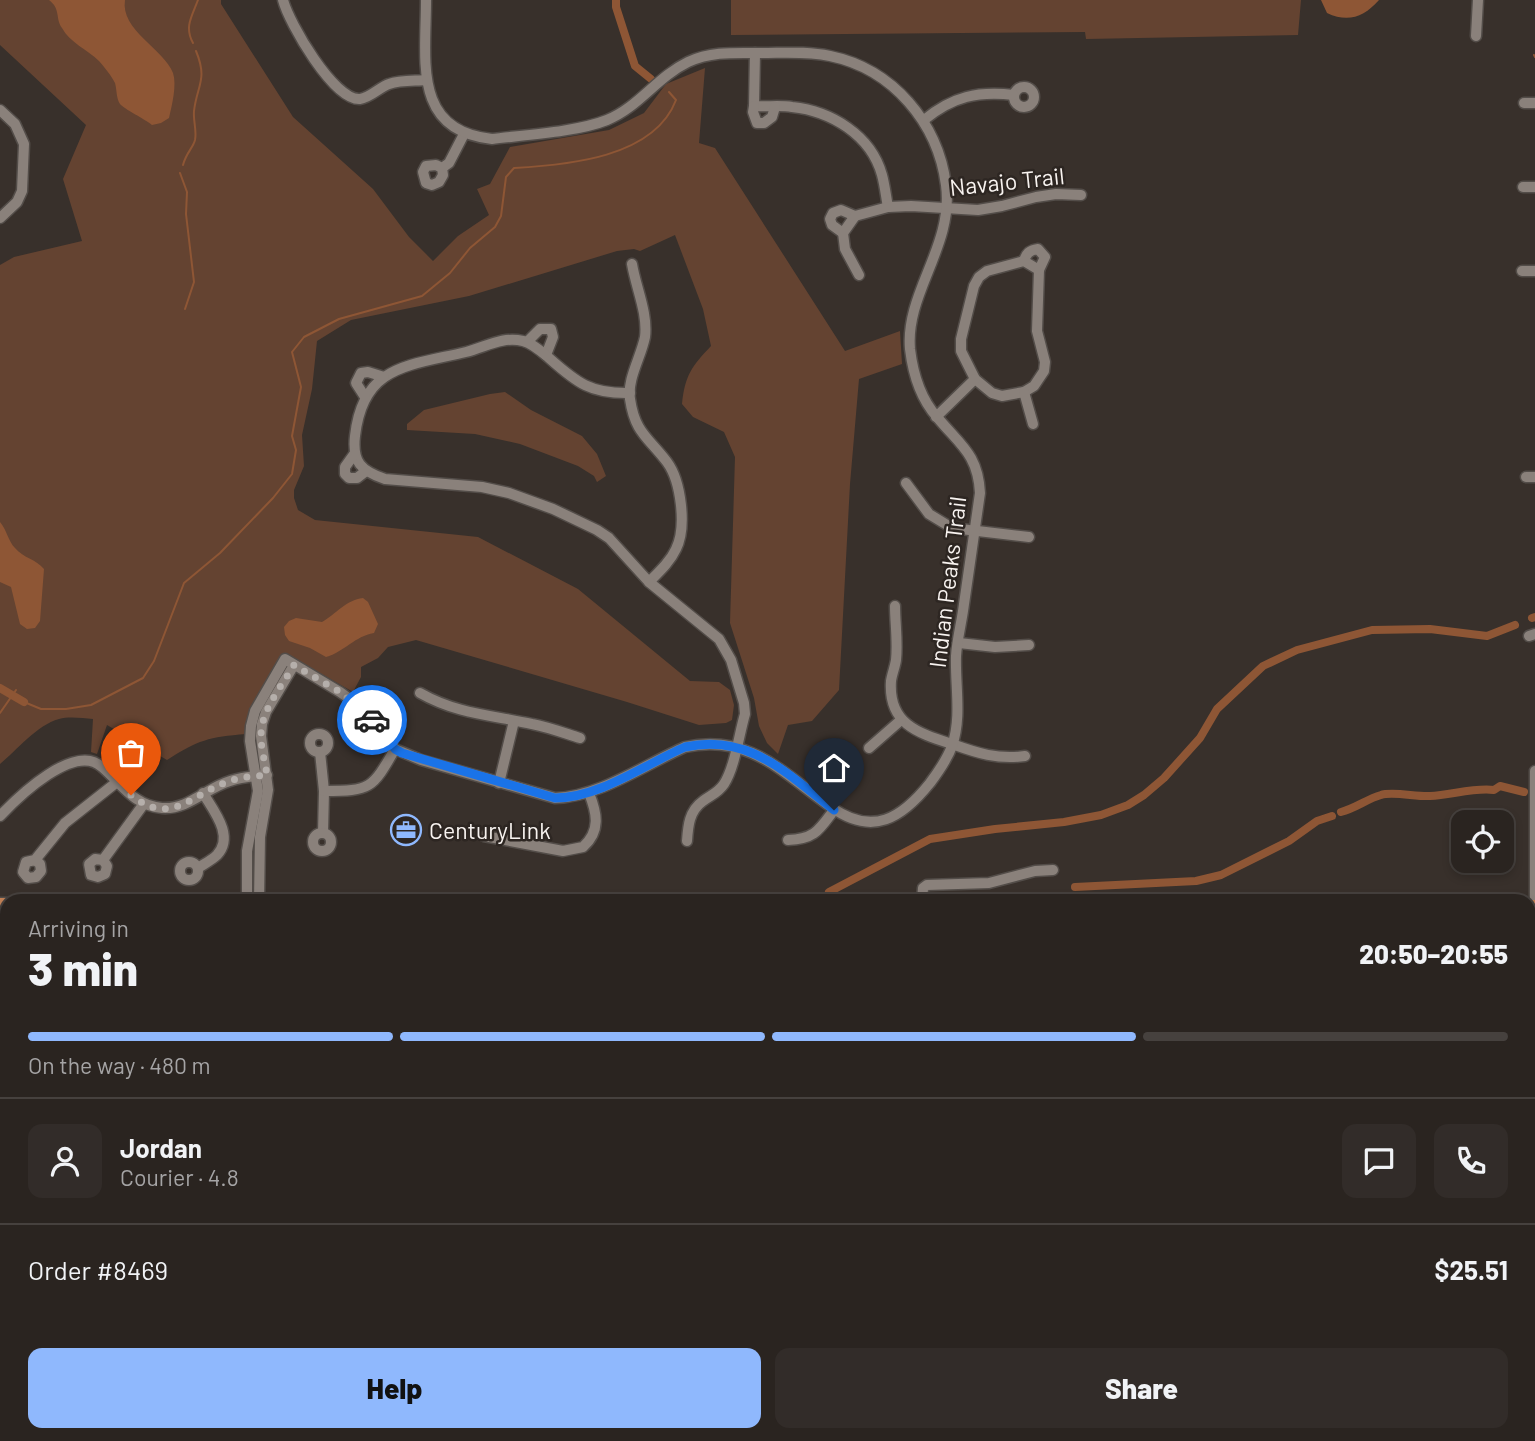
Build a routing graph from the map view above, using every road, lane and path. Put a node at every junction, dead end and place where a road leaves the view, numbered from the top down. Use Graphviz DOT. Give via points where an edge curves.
graph roads {
  1 [pos="283,0"];
  2 [pos="426,0"];
  3 [pos="1478,0"];
  4 [pos="1476,36"];
  5 [pos="755,53"];
  6 [pos="426,80"];
  7 [pos="1014,95"];
  8 [pos="754,106"];
  9 [pos="775,107"];
  10 [pos="0,110"];
  11 [pos="924,120"];
  12 [pos="464,134"];
  13 [pos="442,168"];
  14 [pos="1081,195"];
  15 [pos="888,207"];
  16 [pos="946,209"];
  17 [pos="855,216"];
  18 [pos="0,218"];
  19 [pos="843,233"];
  20 [pos="632,264"];
  21 [pos="1522,271"];
  22 [pos="1535,271"];
  23 [pos="859,275"];
  24 [pos="527,342"];
  25 [pos="546,355"];
  26 [pos="384,377"];
  27 [pos="975,379"];
  28 [pos="1024,392"];
  29 [pos="630,393"];
  30 [pos="365,397"];
  31 [pos="936,417"];
  32 [pos="1033,424"];
  33 [pos="355,453"];
  34 [pos="366,471"];
  35 [pos="906,484"];
  36 [pos="974,532"];
  37 [pos="1029,537"];
  38 [pos="649,582"];
  39 [pos="895,606"];
  40 [pos="958,643"];
  41 [pos="1029,645"];
  42 [pos="420,692"];
  43 [pos="901,720"];
  44 [pos="513,721"];
  45 [pos="580,738"];
  46 [pos="952,744"];
  47 [pos="736,746"];
  48 [pos="869,748"];
  49 [pos="395,749"];
  50 [pos="320,752"];
  51 [pos="1026,756"];
  52 [pos="1535,771"];
  53 [pos="262,776"];
  54 [pos="117,782"];
  55 [pos="499,783"];
  56 [pos="324,791"];
  57 [pos="203,793"];
  58 [pos="589,793"];
  59 [pos="143,805"];
  60 [pos="834,810"];
  61 [pos="0,816"];
  62 [pos="323,833"];
  63 [pos="484,836"];
  64 [pos="789,840"];
  65 [pos="687,841"];
  66 [pos="35,860"];
  67 [pos="103,860"];
  68 [pos="198,867"];
  69 [pos="1053,870"];
  70 [pos="247,894"];
  71 [pos="260,894"];
  72 [pos="923,894"];
  73 [pos="1533,894"];
  1 -- 6 [label="street" via="306,47 330,80 350,97 363,99 390,84"];
  2 -- 6 [label="street"];
  3 -- 4 [label="street"];
  5 -- 8 [label="street"];
  5 -- 11 [label="street, Indian Peaks Trail" via="807,53 857,64 897,90"];
  5 -- 12 [label="street, Indian Peaks Trail" via="724,53 689,61 659,81 638,103 597,124 492,139"];
  6 -- 12 [label="street" via="435,109"];
  7 -- 11 [label="street" via="976,94 946,104"];
  8 -- 9 [label="street"];
  8 -- 9 [label="street" via="757,122 772,117"];
  9 -- 15 [label="street" via="821,113 858,136 878,165"];
  10 -- 18 [label="street" via="15,124 24,144 22,191"];
  11 -- 16 [label="street, Indian Peaks Trail" via="944,170"];
  12 -- 13 [label="street"];
  14 -- 16 [label="street, Navajo Trail" via="1056,194 978,210"];
  15 -- 16 [label="street, Navajo Trail"];
  15 -- 17 [label="street, Navajo Trail"];
  16 -- 31 [label="street, Indian Peaks Trail" via="937,253 914,312 910,345 916,382"];
  17 -- 19 [label="street"];
  17 -- 19 [label="street, Navajo Trail" via="841,210 833,213 831,225"];
  19 -- 23 [label="street, Navajo Trail" via="845,249"];
  20 -- 29 [label="street" via="646,325"];
  21 -- 22 [label="street"];
  24 -- 25 [label="street"];
  24 -- 25 [label="street" via="540,329 551,329"];
  24 -- 26 [label="street" via="496,341 403,367"];
  25 -- 29 [label="street" via="585,386"];
  26 -- 30 [label="street"];
  26 -- 30 [label="street" via="360,373 356,383"];
  27 -- 28 [label="street" via="1002,396"];
  27 -- 28 [label="street" via="961,351 974,286 987,271 1024,261 1039,270 1037,331 1045,362 1034,386"];
  27 -- 31 [label="street"];
  28 -- 32 [label="street"];
  29 -- 38 [label="street" via="639,429 672,471 681,500 678,546"];
  30 -- 33 [label="street" via="356,424"];
  31 -- 36 [label="street, Indian Peaks Trail" via="963,445 976,467 980,493"];
  33 -- 34 [label="street"];
  33 -- 34 [label="street" via="345,474 357,478"];
  34 -- 38 [label="street" via="385,479 482,487 553,509 609,538"];
  35 -- 36 [label="street" via="939,522"];
  36 -- 37 [label="street"];
  36 -- 40 [label="street, Indian Peaks Trail"];
  38 -- 47 [label="street" via="710,630 731,660 745,713"];
  39 -- 43 [label="street" via="896,660 891,680"];
  40 -- 41 [label="street"];
  40 -- 46 [label="street, Indian Peaks Trail" via="957,719"];
  42 -- 44 [label="street" via="451,708"];
  43 -- 46 [label="street" via="917,732"];
  43 -- 48 [label="street"];
  44 -- 45 [label="street"];
  44 -- 55 [label="street"];
  46 -- 51 [label="street" via="991,757"];
  46 -- 60 [label="street, Indian Peaks Trail" via="934,777 898,815 864,821"];
  47 -- 58 [label="street, Indian Peaks Trail" via="685,747"];
  47 -- 60 [label="street, Indian Peaks Trail" via="773,762"];
  47 -- 65 [label="street" via="726,781 694,810"];
  49 -- 53 [label="street, Indian Peaks Trail" via="358,705 289,662 262,724"];
  49 -- 55 [label="street, Indian Peaks Trail"];
  49 -- 56 [label="street" via="375,782 365,788"];
  50 -- 56 [label="street"];
  52 -- 73 [label="street"];
  53 -- 57 [label="street" via="230,781"];
  53 -- 70 [label="street" via="247,851"];
  53 -- 71 [label="street" via="267,801 260,837"];
  54 -- 59 [label="street"];
  54 -- 61 [label="street" via="91,760 68,762"];
  54 -- 66 [label="street" via="65,823"];
  55 -- 58 [label="street, Indian Peaks Trail" via="555,798"];
  56 -- 62 [label="street"];
  57 -- 59 [label="street" via="177,807"];
  57 -- 68 [label="street" via="224,836 218,854"];
  58 -- 63 [label="street" via="597,821 583,847 563,851"];
  59 -- 67 [label="street"];
  60 -- 64 [label="street" via="812,836"];
  69 -- 72 [label="street" via="989,883 927,885"];
}
